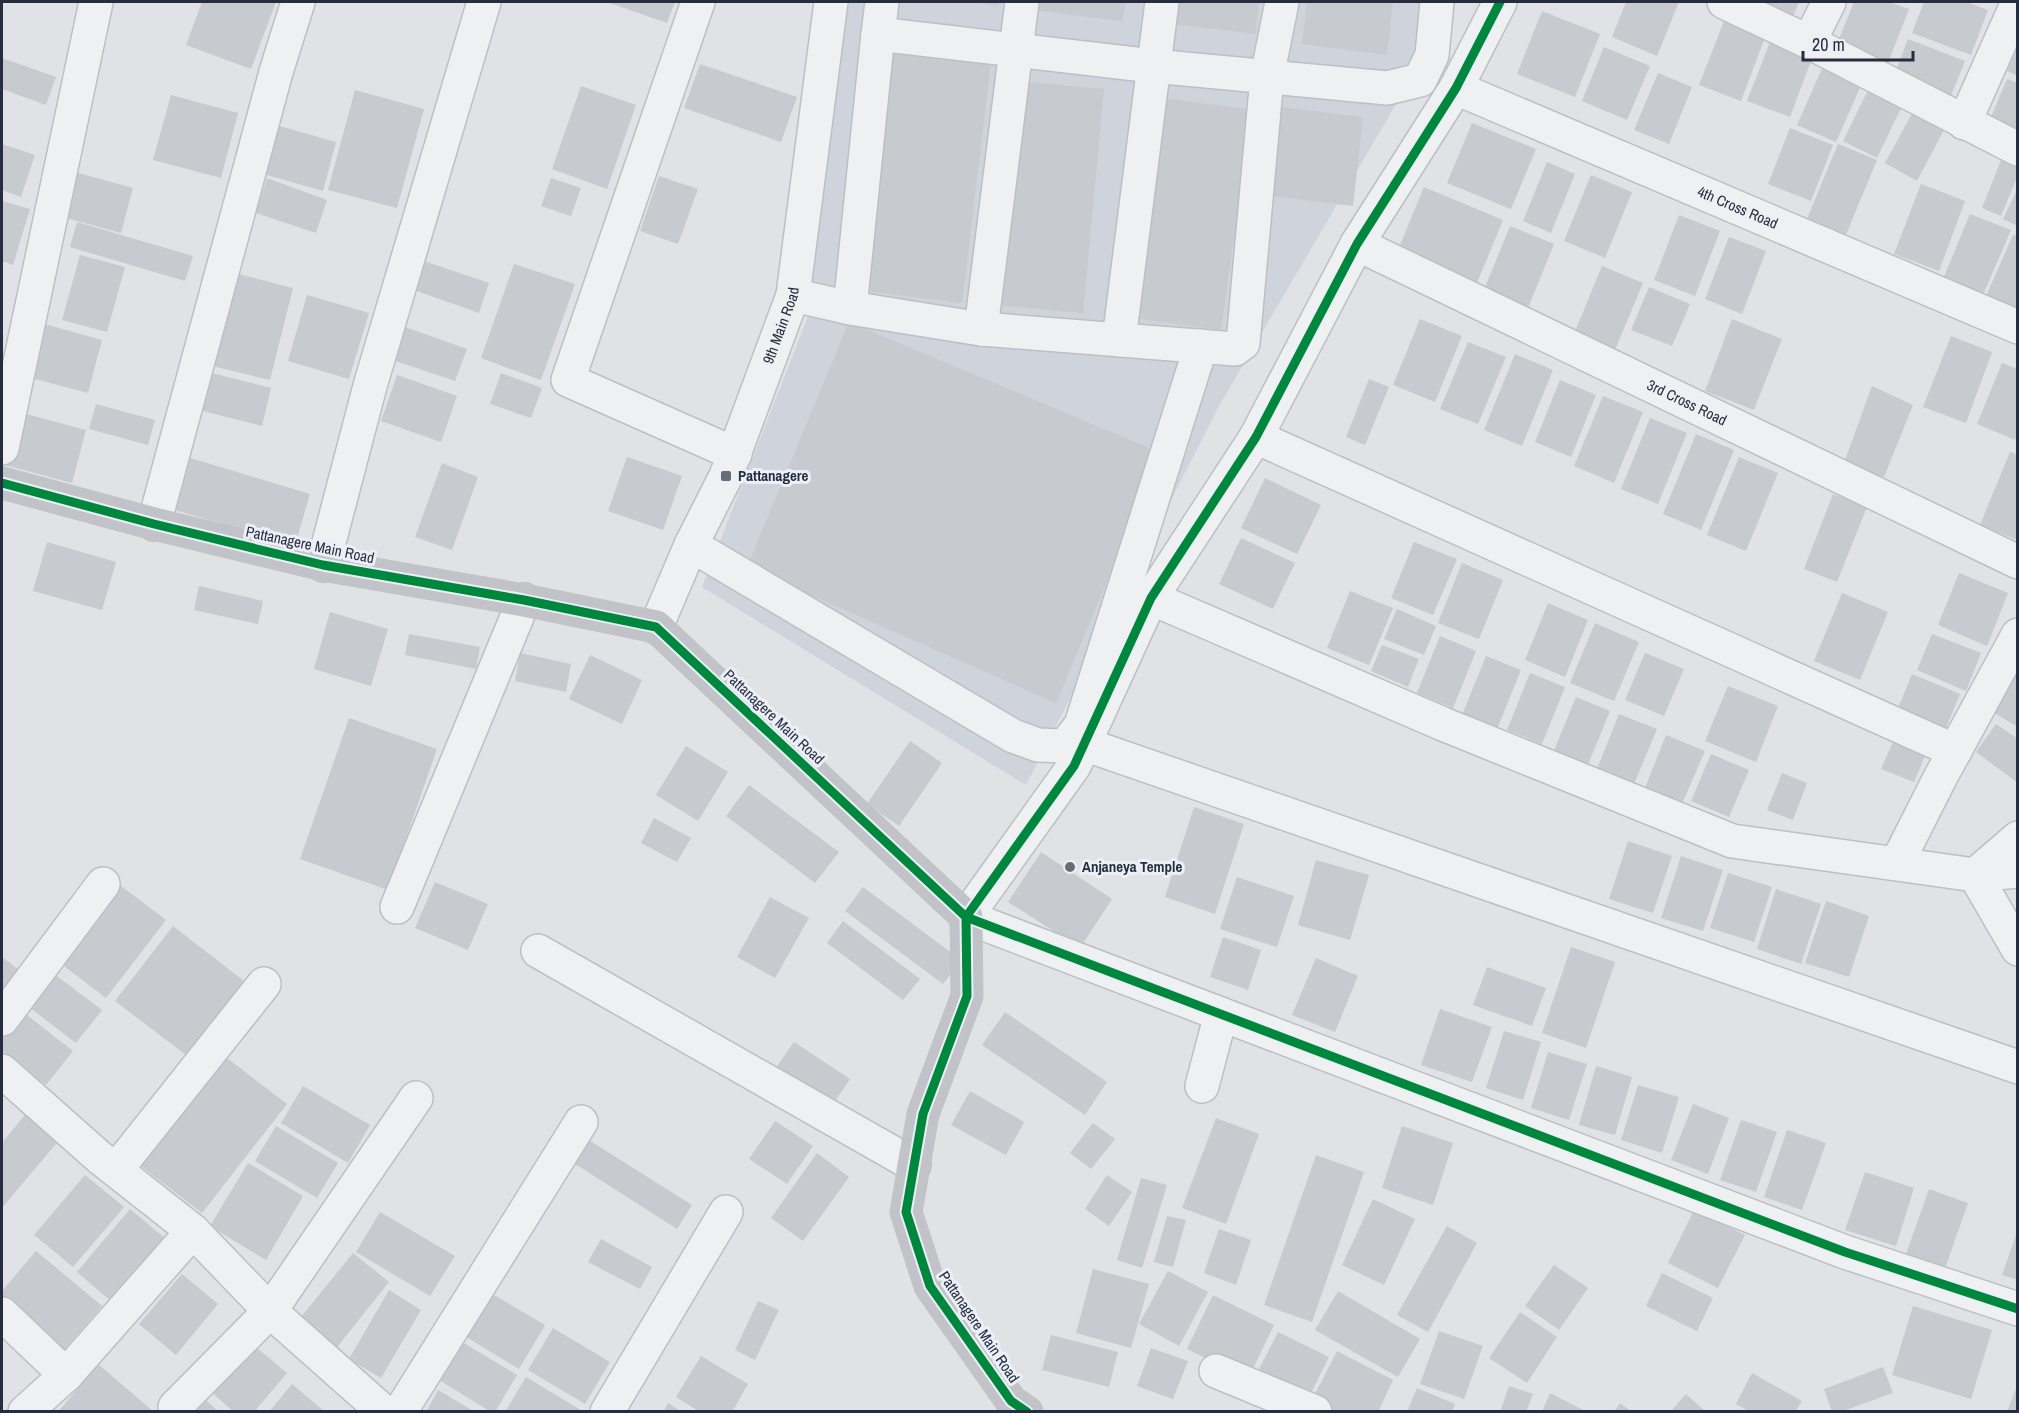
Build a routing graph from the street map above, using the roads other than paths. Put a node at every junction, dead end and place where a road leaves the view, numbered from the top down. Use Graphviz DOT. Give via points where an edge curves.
graph roads {
  1 [pos="96,2"];
  2 [pos="298,2"];
  3 [pos="484,2"];
  4 [pos="698,2"];
  5 [pos="831,2"];
  6 [pos="882,2"];
  7 [pos="1022,2"];
  8 [pos="1162,2"];
  9 [pos="1282,2"];
  10 [pos="1437,2"];
  11 [pos="1500,2"];
  12 [pos="1724,2"];
  13 [pos="1829,2"];
  14 [pos="2018,2"];
  15 [pos="878,34"];
  16 [pos="1809,42"];
  17 [pos="1016,49"];
  18 [pos="1153,66"];
  19 [pos="1267,76"];
  20 [pos="1456,88"];
  21 [pos="1964,123"];
  22 [pos="2018,149"];
  23 [pos="1357,244"];
  24 [pos="793,294"];
  25 [pos="850,308"];
  26 [pos="2018,327"];
  27 [pos="981,329"];
  28 [pos="1119,340"];
  29 [pos="1201,346"];
  30 [pos="1256,437"];
  31 [pos="2,448"];
  32 [pos="735,454"];
  33 [pos="2,483"];
  34 [pos="154,524"];
  35 [pos="691,545"];
  36 [pos="2018,562"];
  37 [pos="323,565"];
  38 [pos="1151,598"];
  39 [pos="524,600"];
  40 [pos="656,627"];
  41 [pos="2018,634"];
  42 [pos="1084,744"];
  43 [pos="1955,751"];
  44 [pos="2018,838"];
  45 [pos="1897,863"];
  46 [pos="2018,871"];
  47 [pos="1975,875"];
  48 [pos="103,884"];
  49 [pos="397,907"];
  50 [pos="966,917"];
  51 [pos="2018,949"];
  52 [pos="538,951"];
  53 [pos="264,984"];
  54 [pos="1221,1014"];
  55 [pos="2,1019"];
  56 [pos="2018,1067"];
  57 [pos="2,1071"];
  58 [pos="1202,1086"];
  59 [pos="416,1098"];
  60 [pos="581,1122"];
  61 [pos="914,1165"];
  62 [pos="116,1170"];
  63 [pos="726,1212"];
  64 [pos="194,1231"];
  65 [pos="2018,1309"];
  66 [pos="270,1311"];
  67 [pos="2,1314"];
  68 [pos="1216,1371"];
  69 [pos="66,1375"];
  70 [pos="175,1407"];
  71 [pos="1299,1408"];
  72 [pos="25,1412"];
  73 [pos="384,1412"];
  74 [pos="400,1412"];
  75 [pos="607,1412"];
  76 [pos="1027,1412"];
  1 -- 31 [label="street"];
  2 -- 34 [label="street"];
  3 -- 37 [label="street" via="370,386"];
  4 -- 32 [label="street" via="568,380"];
  5 -- 24 [label="street, 9th Main Road"];
  6 -- 15 [label="street"];
  7 -- 17 [label="street"];
  8 -- 18 [label="street"];
  9 -- 19 [label="street"];
  10 -- 19 [label="street" via="1432,55 1420,80 1387,88"];
  11 -- 20 [label="street"];
  12 -- 16 [label="street"];
  13 -- 16 [label="street"];
  14 -- 21 [label="street"];
  15 -- 17 [label="street"];
  15 -- 25 [label="street"];
  16 -- 21 [label="street"];
  17 -- 18 [label="street"];
  17 -- 27 [label="street"];
  18 -- 19 [label="street"];
  18 -- 28 [label="street"];
  19 -- 29 [label="street" via="1244,343 1235,349"];
  20 -- 23 [label="street"];
  20 -- 26 [label="street, 4th Cross Road"];
  21 -- 22 [label="street"];
  23 -- 30 [label="street"];
  23 -- 36 [label="street, 3rd Cross Road"];
  24 -- 25 [label="street"];
  24 -- 32 [label="street, 9th Main Road"];
  25 -- 27 [label="street"];
  27 -- 28 [label="street"];
  28 -- 29 [label="street"];
  29 -- 35 [label="street" via="1081,725 1065,746 1038,745 1012,736"];
  30 -- 38 [label="street"];
  30 -- 43 [label="street"];
  32 -- 35 [label="street, 9th Main Road"];
  33 -- 34 [label="street, Pattanagere Main Road"];
  34 -- 37 [label="street, Pattanagere Main Road"];
  35 -- 40 [label="street, 9th Main Road"];
  37 -- 39 [label="street, Pattanagere Main Road"];
  38 -- 42 [label="street"];
  38 -- 45 [label="street" via="1443,724 1732,841"];
  39 -- 40 [label="street, Pattanagere Main Road"];
  39 -- 49 [label="street"];
  40 -- 50 [label="street, Pattanagere Main Road"];
  41 -- 43 [label="street"];
  42 -- 50 [label="street" via="1074,766"];
  42 -- 56 [label="street"];
  43 -- 45 [label="street"];
  44 -- 47 [label="street"];
  45 -- 47 [label="street"];
  46 -- 47 [label="street"];
  47 -- 51 [label="street"];
  48 -- 55 [label="street"];
  50 -- 54 [label="street"];
  50 -- 61 [label="street, Pattanagere Main Road" via="967,996 923,1114"];
  52 -- 61 [label="street"];
  53 -- 62 [label="street"];
  54 -- 58 [label="street"];
  54 -- 65 [label="street" via="1845,1252"];
  57 -- 62 [label="street"];
  59 -- 66 [label="street"];
  60 -- 74 [label="street"];
  61 -- 76 [label="street, Pattanagere Main Road" via="906,1212 930,1286 1011,1401"];
  62 -- 64 [label="street"];
  63 -- 75 [label="street"];
  64 -- 66 [label="street"];
  64 -- 69 [label="street"];
  66 -- 70 [label="street"];
  66 -- 73 [label="street"];
  67 -- 69 [label="street"];
  68 -- 71 [label="street"];
  69 -- 72 [label="street"];
}
